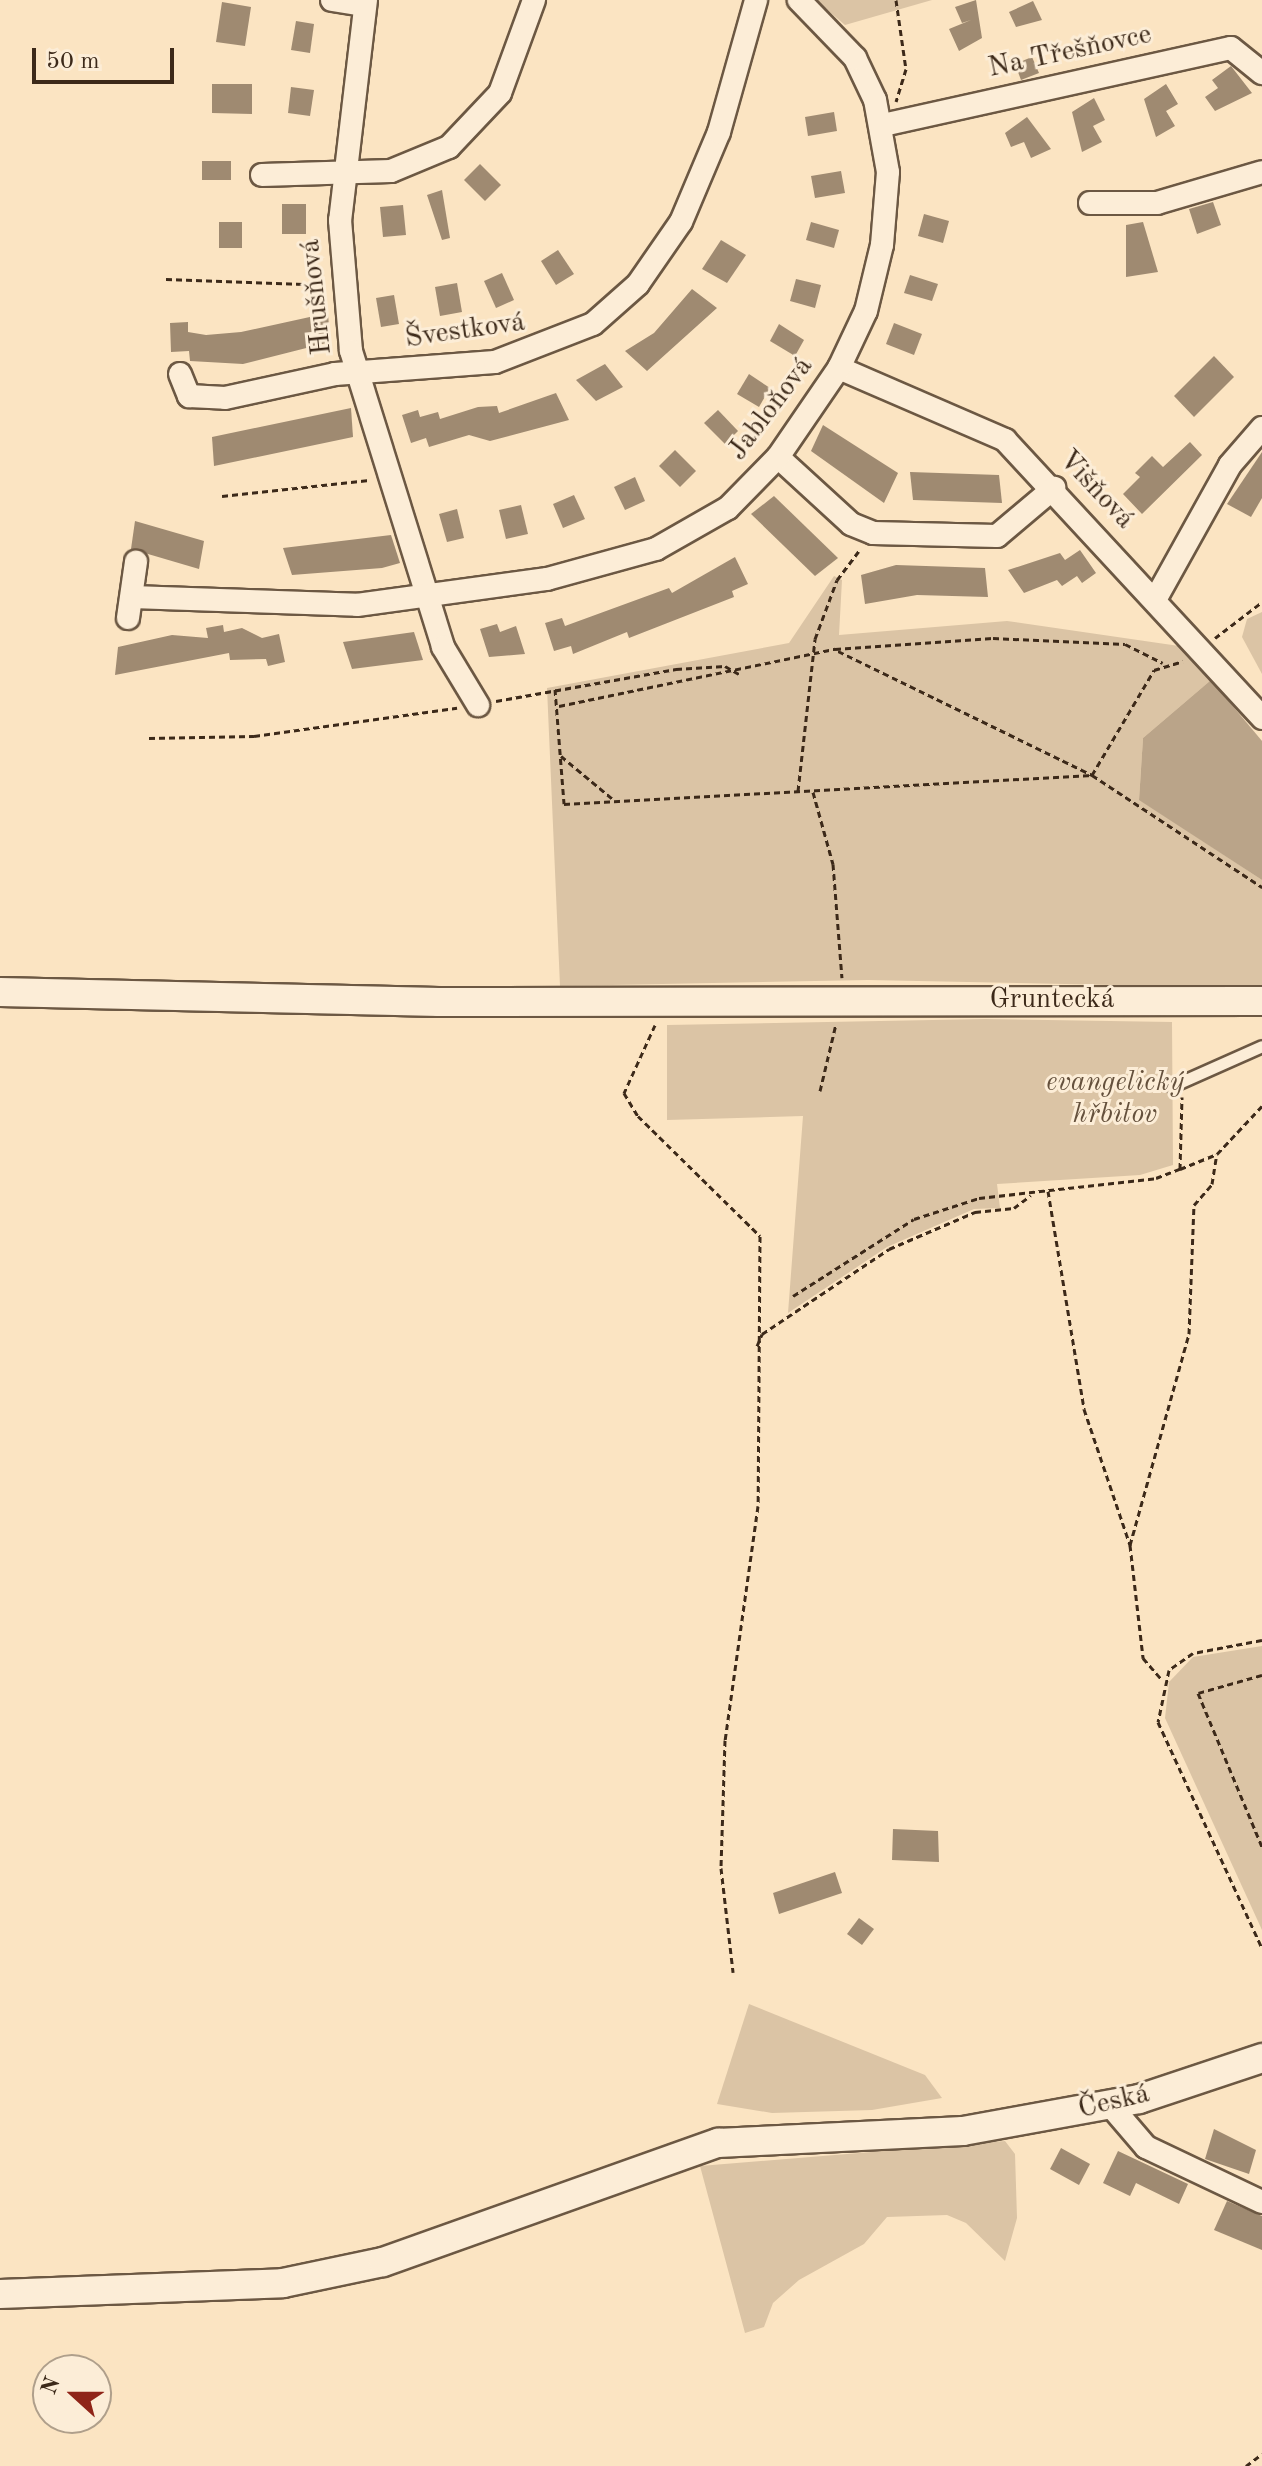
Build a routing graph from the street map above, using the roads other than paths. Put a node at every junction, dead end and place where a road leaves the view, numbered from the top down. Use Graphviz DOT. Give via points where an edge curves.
graph roads {
  1 [pos="332,0"];
  2 [pos="534,0"];
  3 [pos="756,0"];
  4 [pos="799,0"];
  5 [pos="365,3"];
  6 [pos="1262,73"];
  7 [pos="883,125"];
  8 [pos="344,172"];
  9 [pos="1262,172"];
  10 [pos="262,175"];
  11 [pos="1090,203"];
  12 [pos="839,368"];
  13 [pos="356,373"];
  14 [pos="180,374"];
  15 [pos="1262,428"];
  16 [pos="778,457"];
  17 [pos="1054,488"];
  18 [pos="136,562"];
  19 [pos="429,593"];
  20 [pos="1155,600"];
  21 [pos="478,705"];
  22 [pos="1262,718"];
  23 [pos="0,992"];
  24 [pos="1262,1001"];
  25 [pos="1262,1046"];
  26 [pos="1177,1084"];
  27 [pos="1262,2058"];
  28 [pos="1110,2105"];
  29 [pos="1262,2202"];
  30 [pos="0,2294"];
  1 -- 5 [label="street, Hrušňová"];
  2 -- 8 [label="street" via="507,79 471,129 420,163"];
  3 -- 13 [label="street, Švestková" via="695,193 666,248 613,309 575,335 519,357"];
  4 -- 7 [label="street, Jabloňová" via="855,58"];
  5 -- 8 [label="street, Hrušňová"];
  6 -- 7 [label="street, Na Třešňovce" via="1231,48"];
  7 -- 12 [label="street, Jabloňová" via="882,245 866,311"];
  8 -- 10 [label="street"];
  8 -- 13 [label="street, Hrušňová" via="342,285"];
  9 -- 11 [label="street" via="1157,203"];
  12 -- 16 [label="street, Jabloňová"];
  12 -- 17 [label="street, Višňová" via="987,429"];
  13 -- 14 [label="street, Švestková" via="211,400 189,396"];
  13 -- 19 [label="street, Hrušňová"];
  15 -- 20 [label="street" via="1230,465"];
  16 -- 17 [label="street" via="867,531 997,536"];
  16 -- 19 [label="street, Jabloňová" via="712,520 656,549 588,571"];
  17 -- 20 [label="street, Višňová"];
  18 -- 19 [label="street, Jabloňová" via="130,608 357,605"];
  19 -- 21 [label="street, Hrušňová" via="443,647"];
  20 -- 22 [label="street, Višňová"];
  23 -- 24 [label="street, Gruntecká" via="672,1001"];
  25 -- 26 [label="lane"];
  27 -- 28 [label="street, Česká"];
  28 -- 29 [label="street" via="1146,2147"];
  28 -- 30 [label="street, Česká" via="963,2131 718,2143 383,2262 283,2283"];
}
